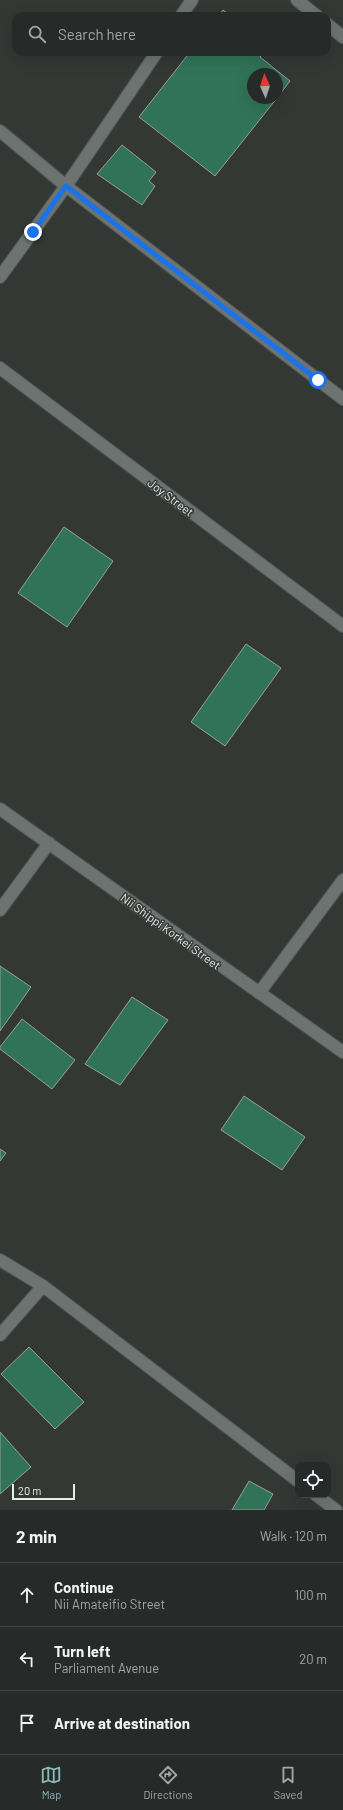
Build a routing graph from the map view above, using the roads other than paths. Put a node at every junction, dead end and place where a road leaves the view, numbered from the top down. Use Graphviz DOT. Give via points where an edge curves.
graph roads {
  1 [pos="192,0"];
  2 [pos="297,0"];
  3 [pos="184,12"];
  4 [pos="312,12"];
  5 [pos="331,27"];
  6 [pos="343,37"];
  7 [pos="154,56"];
  8 [pos="0,131"];
  9 [pos="66,186"];
  10 [pos="0,277"];
  11 [pos="0,368"];
  12 [pos="343,399"];
  13 [pos="343,626"];
  14 [pos="0,809"];
  15 [pos="49,843"];
  16 [pos="343,880"];
  17 [pos="0,910"];
  18 [pos="259,993"];
  19 [pos="343,1052"];
  20 [pos="0,1260"];
  21 [pos="44,1286"];
  22 [pos="0,1335"];
  23 [pos="295,1479"];
  24 [pos="320,1498"];
  25 [pos="336,1510"];
  1 -- 3 [label="street"];
  2 -- 4 [label="street"];
  5 -- 6 [label="street"];
  7 -- 9 [label="street"];
  8 -- 9 [label="street"];
  9 -- 10 [label="street"];
  9 -- 12 [label="street"];
  11 -- 13 [label="street, Joy Street"];
  14 -- 15 [label="street, Nii Shippi Korkei Street"];
  15 -- 17 [label="street"];
  15 -- 18 [label="street, Nii Shippi Korkei Street"];
  16 -- 18 [label="street"];
  18 -- 19 [label="street, Nii Shippi Korkei Street"];
  20 -- 21 [label="street"];
  21 -- 22 [label="street"];
  21 -- 23 [label="street"];
  24 -- 25 [label="street"];
}
